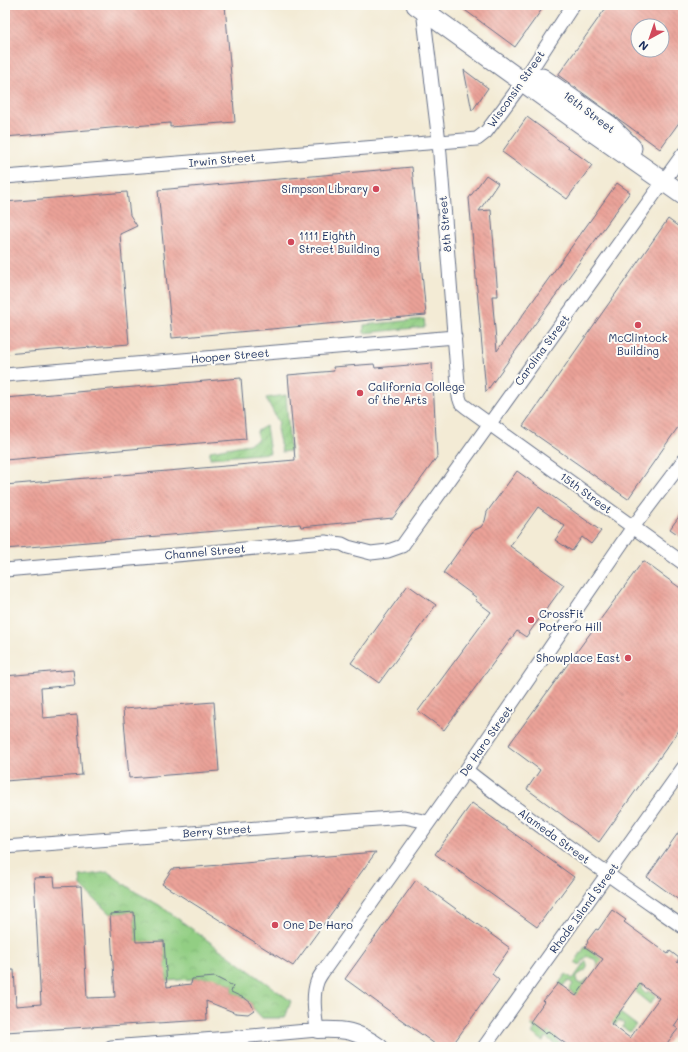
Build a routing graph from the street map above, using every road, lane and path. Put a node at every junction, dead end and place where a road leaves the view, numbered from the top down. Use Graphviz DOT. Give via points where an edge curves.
graph roads {
  1 [pos="573,5"];
  2 [pos="420,8"];
  3 [pos="522,82"];
  4 [pos="439,142"];
  5 [pos="683,154"];
  6 [pos="5,177"];
  7 [pos="664,181"];
  8 [pos="683,195"];
  9 [pos="455,337"];
  10 [pos="5,375"];
  11 [pos="489,423"];
  12 [pos="683,461"];
  13 [pos="633,527"];
  14 [pos="402,546"];
  15 [pos="683,563"];
  16 [pos="5,570"];
  17 [pos="683,768"];
  18 [pos="466,770"];
  19 [pos="428,822"];
  20 [pos="5,847"];
  21 [pos="607,874"];
  22 [pos="683,927"];
  23 [pos="317,1030"];
  24 [pos="111,1047"];
  25 [pos="380,1047"];
  26 [pos="484,1047"];
  1 -- 3 [label="street, Wisconsin Street"];
  2 -- 3 [label="main road, 16th Street"];
  2 -- 4 [label="street, 8th Street"];
  3 -- 4 [label="street, Wisconsin Street" via="486,132 477,139"];
  3 -- 7 [label="main road, 16th Street"];
  4 -- 6 [label="street, Irwin Street"];
  4 -- 9 [label="street, 8th Street"];
  5 -- 7 [label="street, Carolina Street"];
  7 -- 8 [label="main road, 16th Street"];
  7 -- 11 [label="street, Carolina Street"];
  9 -- 10 [label="street, Hooper Street"];
  9 -- 11 [label="street, 8th Street" via="459,397 466,407"];
  11 -- 13 [label="street, 15th Street"];
  11 -- 14 [label="street, Carolina Street"];
  12 -- 13 [label="street, De Haro Street"];
  13 -- 15 [label="street, 15th Street"];
  13 -- 18 [label="street, De Haro Street"];
  14 -- 16 [label="street, Channel Street" via="371,553 342,544 325,542"];
  17 -- 21 [label="street, Rhode Island Street"];
  18 -- 19 [label="street, De Haro Street"];
  18 -- 21 [label="street, Alameda Street"];
  19 -- 20 [label="street, Berry Street" via="404,817"];
  19 -- 23 [label="street, De Haro Street" via="317,982"];
  21 -- 22 [label="street, Alameda Street"];
  21 -- 26 [label="street, Rhode Island Street"];
  23 -- 24 [label="street"];
  23 -- 25 [label="street" via="354,1032"];
}
